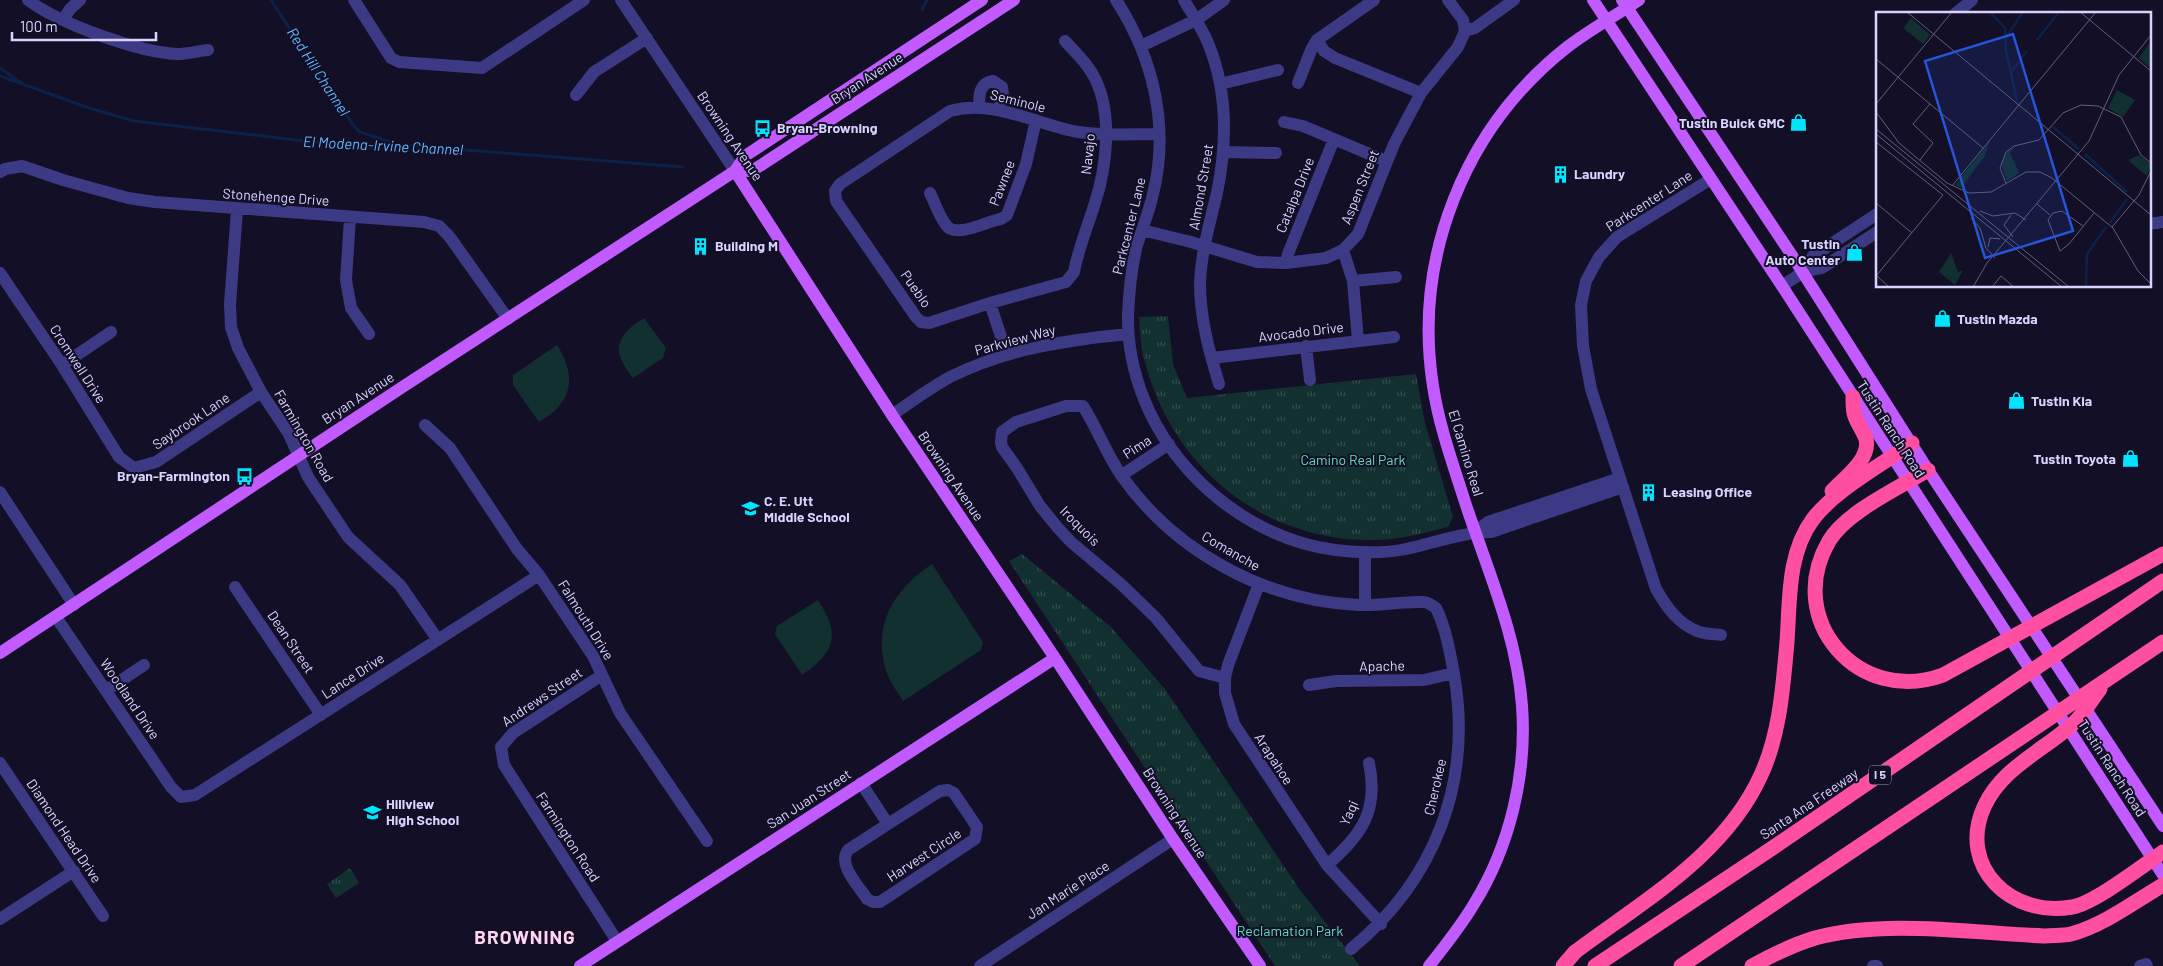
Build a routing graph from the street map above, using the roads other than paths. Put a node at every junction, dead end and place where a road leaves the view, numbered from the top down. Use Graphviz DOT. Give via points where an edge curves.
graph roads {
  1 [pos="28,0"];
  2 [pos="80,0"];
  3 [pos="354,0"];
  4 [pos="584,0"];
  5 [pos="621,0"];
  6 [pos="982,0"];
  7 [pos="1014,0"];
  8 [pos="1116,0"];
  9 [pos="1184,0"];
  10 [pos="1224,0"];
  11 [pos="1374,0"];
  12 [pos="1448,0"];
  13 [pos="1514,0"];
  14 [pos="1593,0"];
  15 [pos="1639,0"];
  16 [pos="1972,0"];
  17 [pos="1625,4"];
  18 [pos="1957,12"];
  19 [pos="63,20"];
  20 [pos="1196,20"];
  21 [pos="1606,21"];
  22 [pos="1465,31"];
  23 [pos="647,38"];
  24 [pos="1317,40"];
  25 [pos="1065,41"];
  26 [pos="1141,46"];
  27 [pos="208,50"];
  28 [pos="1278,70"];
  29 [pos="1298,83"];
  30 [pos="1220,84"];
  31 [pos="1421,93"];
  32 [pos="576,95"];
  33 [pos="979,107"];
  34 [pos="999,110"];
  35 [pos="1036,120"];
  36 [pos="1284,122"];
  37 [pos="1106,134"];
  38 [pos="1159,134"];
  39 [pos="1334,139"];
  40 [pos="1224,152"];
  41 [pos="1276,153"];
  42 [pos="1386,161"];
  43 [pos="735,171"];
  44 [pos="0,172"];
  45 [pos="1711,179"];
  46 [pos="835,191"];
  47 [pos="930,193"];
  48 [pos="237,210"];
  49 [pos="1876,215"];
  50 [pos="350,218"];
  51 [pos="2163,222"];
  52 [pos="2150,224"];
  53 [pos="1142,230"];
  54 [pos="1876,233"];
  55 [pos="1206,246"];
  56 [pos="1343,250"];
  57 [pos="1286,263"];
  58 [pos="0,272"];
  59 [pos="1803,272"];
  60 [pos="1396,277"];
  61 [pos="1071,278"];
  62 [pos="1353,281"];
  63 [pos="1782,286"];
  64 [pos="990,303"];
  65 [pos="508,319"];
  66 [pos="111,332"];
  67 [pos="369,334"];
  68 [pos="1128,334"];
  69 [pos="1394,337"];
  70 [pos="1358,341"];
  71 [pos="1306,346"];
  72 [pos="1007,354"];
  73 [pos="1212,358"];
  74 [pos="62,365"];
  75 [pos="1310,380"];
  76 [pos="1219,384"];
  77 [pos="261,392"];
  78 [pos="1853,397"];
  79 [pos="1082,406"];
  80 [pos="892,415"];
  81 [pos="425,424"];
  82 [pos="1912,443"];
  83 [pos="1169,444"];
  84 [pos="298,456"];
  85 [pos="1892,458"];
  86 [pos="134,468"];
  87 [pos="1928,470"];
  88 [pos="1122,476"];
  89 [pos="1622,483"];
  90 [pos="1908,483"];
  91 [pos="0,492"];
  92 [pos="1811,522"];
  93 [pos="1475,532"];
  94 [pos="1364,553"];
  95 [pos="2163,554"];
  96 [pos="540,575"];
  97 [pos="2163,581"];
  98 [pos="1259,584"];
  99 [pos="235,587"];
  100 [pos="74,605"];
  101 [pos="1432,605"];
  102 [pos="1365,606"];
  103 [pos="56,617"];
  104 [pos="1721,635"];
  105 [pos="438,640"];
  106 [pos="2163,642"];
  107 [pos="0,653"];
  108 [pos="1055,658"];
  109 [pos="144,665"];
  110 [pos="1454,673"];
  111 [pos="602,675"];
  112 [pos="1225,678"];
  113 [pos="2108,679"];
  114 [pos="1309,685"];
  115 [pos="107,690"];
  116 [pos="321,714"];
  117 [pos="501,747"];
  118 [pos="0,763"];
  119 [pos="1370,763"];
  120 [pos="861,784"];
  121 [pos="181,797"];
  122 [pos="888,824"];
  123 [pos="2163,826"];
  124 [pos="1173,839"];
  125 [pos="707,841"];
  126 [pos="2158,855"];
  127 [pos="1327,865"];
  128 [pos="74,871"];
  129 [pos="2163,875"];
  130 [pos="2163,885"];
  131 [pos="102,916"];
  132 [pos="0,919"];
  133 [pos="1381,924"];
  134 [pos="617,941"];
  135 [pos="1351,949"];
  136 [pos="987,964"];
  137 [pos="580,966"];
  138 [pos="1260,966"];
  139 [pos="1430,966"];
  140 [pos="1563,966"];
  141 [pos="1595,966"];
  142 [pos="1681,966"];
  143 [pos="1752,966"];
  144 [pos="2140,966"];
  145 [pos="2147,966"];
  1 -- 19 [label="street"];
  2 -- 19 [label="street"];
  3 -- 4 [label="street" via="391,58 399,62 482,68"];
  5 -- 23 [label="street, Browning Avenue"];
  6 -- 43 [label="main road, Bryan Avenue" via="745,156"];
  7 -- 43 [label="main road, Bryan Avenue" via="752,171"];
  8 -- 26 [label="street, Parkcenter Lane"];
  9 -- 20 [label="street, Almond Street"];
  10 -- 20 [label="street"];
  11 -- 24 [label="street"];
  12 -- 22 [label="street" via="1463,20"];
  13 -- 22 [label="street" via="1475,28"];
  14 -- 21 [label="main road, Tustin Ranch Road"];
  15 -- 17 [label="main road, El Camino Real"];
  16 -- 18 [label="street"];
  17 -- 21 [label="main road, El Camino Real"];
  17 -- 59 [label="main road, Tustin Ranch Road"];
  19 -- 27 [label="street" via="104,37 146,48 178,54"];
  20 -- 26 [label="street"];
  20 -- 30 [label="street, Almond Street" via="1209,44"];
  21 -- 45 [label="main road, Tustin Ranch Road"];
  21 -- 93 [label="main road, El Camino Real" via="1566,48 1500,115 1462,178 1443,226 1430,294 1428,345 1443,432"];
  22 -- 31 [label="street, Aspen Street" via="1458,47"];
  23 -- 32 [label="street" via="594,72"];
  23 -- 43 [label="street, Browning Avenue"];
  24 -- 29 [label="street"];
  24 -- 31 [label="street" via="1324,51 1335,58"];
  25 -- 37 [label="street, Navajo" via="1096,80 1102,96"];
  26 -- 38 [label="street, Parkcenter Lane" via="1154,85"];
  28 -- 30 [label="street"];
  30 -- 40 [label="street, Almond Street"];
  31 -- 42 [label="street, Aspen Street"];
  33 -- 34 [label="street, Seminole"];
  33 -- 34 [label="street" via="982,86 993,81 1002,87"];
  33 -- 46 [label="street, Seminole" via="950,111 840,184"];
  34 -- 35 [label="street, Seminole"];
  35 -- 37 [label="street, Seminole" via="1077,132"];
  35 -- 47 [label="street, Pawnee" via="1026,164 1008,215 959,232 950,230"];
  36 -- 39 [label="street"];
  37 -- 38 [label="street, Seminole"];
  37 -- 61 [label="street, Navajo" via="1104,168 1098,194"];
  38 -- 53 [label="street, Parkcenter Lane" via="1155,185"];
  39 -- 42 [label="street"];
  39 -- 57 [label="street, Catalpa Drive"];
  40 -- 41 [label="street"];
  40 -- 55 [label="street, Almond Street"];
  42 -- 56 [label="street, Aspen Street" via="1358,234"];
  43 -- 65 [label="main road, Bryan Avenue"];
  43 -- 80 [label="main road, Browning Avenue"];
  44 -- 48 [label="street, Stonehenge Drive" via="22,166 128,198"];
  45 -- 63 [label="main road, Tustin Ranch Road"];
  45 -- 89 [label="street, Parkcenter Lane" via="1617,237 1599,257 1586,282 1581,305 1585,360 1591,390"];
  46 -- 64 [label="street, Pueblo" via="836,201 921,322 929,323"];
  48 -- 50 [label="street, Stonehenge Drive"];
  48 -- 77 [label="street, Farmington Road" via="231,327"];
  49 -- 59 [label="street" via="1813,256"];
  50 -- 65 [label="street, Stonehenge Drive" via="424,222 439,226"];
  50 -- 67 [label="street" via="346,280 351,308"];
  51 -- 52 [label="street"];
  53 -- 55 [label="street, Aspen Street"];
  53 -- 68 [label="street, Parkcenter Lane" via="1129,291"];
  54 -- 59 [label="street" via="1822,268"];
  55 -- 57 [label="street, Aspen Street" via="1257,262"];
  55 -- 73 [label="street, Almond Street" via="1200,284 1206,339"];
  56 -- 57 [label="street, Aspen Street" via="1326,258"];
  56 -- 62 [label="street"];
  58 -- 74 [label="street, Cromwell Drive"];
  59 -- 63 [label="street"];
  59 -- 82 [label="main road, Tustin Ranch Road"];
  60 -- 62 [label="street"];
  61 -- 64 [label="street, Pueblo"];
  62 -- 70 [label="street"];
  63 -- 78 [label="main road, Tustin Ranch Road"];
  64 -- 72 [label="street"];
  65 -- 84 [label="main road, Bryan Avenue"];
  66 -- 74 [label="street"];
  68 -- 72 [label="street, Parkview Way" via="1054,343"];
  68 -- 83 [label="street, Parkcenter Lane" via="1144,397"];
  69 -- 70 [label="street, Avocado Drive"];
  70 -- 71 [label="street, Avocado Drive"];
  71 -- 73 [label="street, Avocado Drive"];
  71 -- 75 [label="street"];
  72 -- 80 [label="street, Parkview Way" via="950,378"];
  73 -- 76 [label="street, Almond Street"];
  74 -- 86 [label="street, Cromwell Drive" via="119,457"];
  77 -- 84 [label="street, Farmington Road" via="289,434"];
  77 -- 86 [label="street, Saybrook Lane" via="156,462"];
  78 -- 85 [label="main road, Tustin Ranch Road"];
  78 -- 92 [label="highway" via="1854,413 1866,438 1863,455 1854,469 1818,505"];
  79 -- 88 [label="street, Comanche"];
  79 -- 112 [label="street, Iroquois" via="1066,406 1016,422 1002,432 1002,447 1058,528 1156,618 1200,671"];
  80 -- 108 [label="main road, Browning Avenue"];
  81 -- 96 [label="street, Falmouth Drive" via="450,448 517,550"];
  82 -- 85 [label="highway"];
  82 -- 87 [label="main road, Tustin Ranch Road"];
  83 -- 88 [label="street, Pima"];
  83 -- 94 [label="street, Parkcenter Lane" via="1184,466 1209,492 1251,522 1304,544"];
  84 -- 100 [label="main road, Bryan Avenue"];
  84 -- 105 [label="street, Farmington Road" via="308,477 348,537 400,585"];
  85 -- 90 [label="main road, Tustin Ranch Road"];
  85 -- 92 [label="highway" via="1836,497"];
  87 -- 90 [label="highway"];
  87 -- 123 [label="main road, Tustin Ranch Road"];
  88 -- 98 [label="street, Comanche" via="1174,533 1219,564"];
  89 -- 93 [label="street, Parkcenter Lane" via="1488,522"];
  89 -- 104 [label="street, Parkcenter Lane" via="1656,589 1671,613 1697,631"];
  90 -- 95 [label="highway" via="1855,514 1836,530 1824,553 1816,583 1820,620 1834,646 1857,667 1883,679 1914,682 1943,675"];
  90 -- 126 [label="main road, Tustin Ranch Road" via="2099,774"];
  91 -- 100 [label="street"];
  92 -- 140 [label="highway" via="1798,547 1792,571 1775,734 1762,774 1747,802 1726,832 1699,860 1575,952"];
  93 -- 94 [label="street, Parkcenter Lane" via="1403,549"];
  93 -- 139 [label="main road, El Camino Real" via="1516,660 1522,708 1522,756 1508,828 1491,872 1476,902"];
  94 -- 102 [label="street"];
  96 -- 105 [label="street, Lance Drive"];
  96 -- 111 [label="street, Falmouth Drive"];
  97 -- 141 [label="highway, Santa Ana Freeway / I 5"];
  98 -- 102 [label="street, Comanche" via="1313,600"];
  98 -- 112 [label="street, Arapahoe"];
  99 -- 116 [label="street, Dean Street"];
  100 -- 103 [label="main road, Bryan Avenue"];
  101 -- 102 [label="street, Comanche" via="1424,602"];
  101 -- 110 [label="street, Cherokee" via="1439,615"];
  103 -- 107 [label="main road, Bryan Avenue"];
  103 -- 115 [label="street, Woodland Drive"];
  105 -- 116 [label="street, Lance Drive"];
  106 -- 113 [label="highway"];
  108 -- 120 [label="main road, San Juan Street"];
  108 -- 124 [label="main road, Browning Avenue"];
  109 -- 115 [label="street"];
  110 -- 114 [label="street, Apache" via="1424,680"];
  110 -- 133 [label="street, Cherokee" via="1459,743 1448,808 1415,880"];
  111 -- 117 [label="street, Andrews Street" via="513,733"];
  111 -- 125 [label="street, Falmouth Drive" via="620,713"];
  112 -- 127 [label="street, Arapahoe" via="1225,694 1234,724"];
  113 -- 126 [label="highway" via="2075,721 1997,786 1984,806 1977,828 1981,860 1988,876 2007,895 2028,905 2049,909 2074,907 2104,892"];
  113 -- 142 [label="highway"];
  115 -- 121 [label="street, Woodland Drive" via="171,787"];
  116 -- 121 [label="street, Lance Drive" via="195,795"];
  117 -- 134 [label="street, Farmington Road" via="504,765"];
  118 -- 128 [label="street, Diamond Head Drive"];
  119 -- 127 [label="street, Yaqi" via="1374,784 1365,822 1354,839"];
  120 -- 122 [label="street"];
  120 -- 134 [label="main road, San Juan Street"];
  122 -- 122 [label="street, Harvest Circle" via="940,791 948,790 954,793 977,827 977,833 975,839 880,902 873,902 867,899 844,864 844,856"];
  124 -- 136 [label="street, Jan Marie Place"];
  124 -- 138 [label="main road, Browning Avenue"];
  126 -- 129 [label="main road, Tustin Ranch Road"];
  127 -- 133 [label="street, Arapahoe"];
  128 -- 131 [label="street, Diamond Head Drive"];
  128 -- 132 [label="street"];
  130 -- 143 [label="highway" via="2111,916 2070,934 2044,936 1874,929 1797,944"];
  133 -- 135 [label="street, Cherokee"];
  134 -- 137 [label="main road, San Juan Street"];
  144 -- 145 [label="street"];
}
